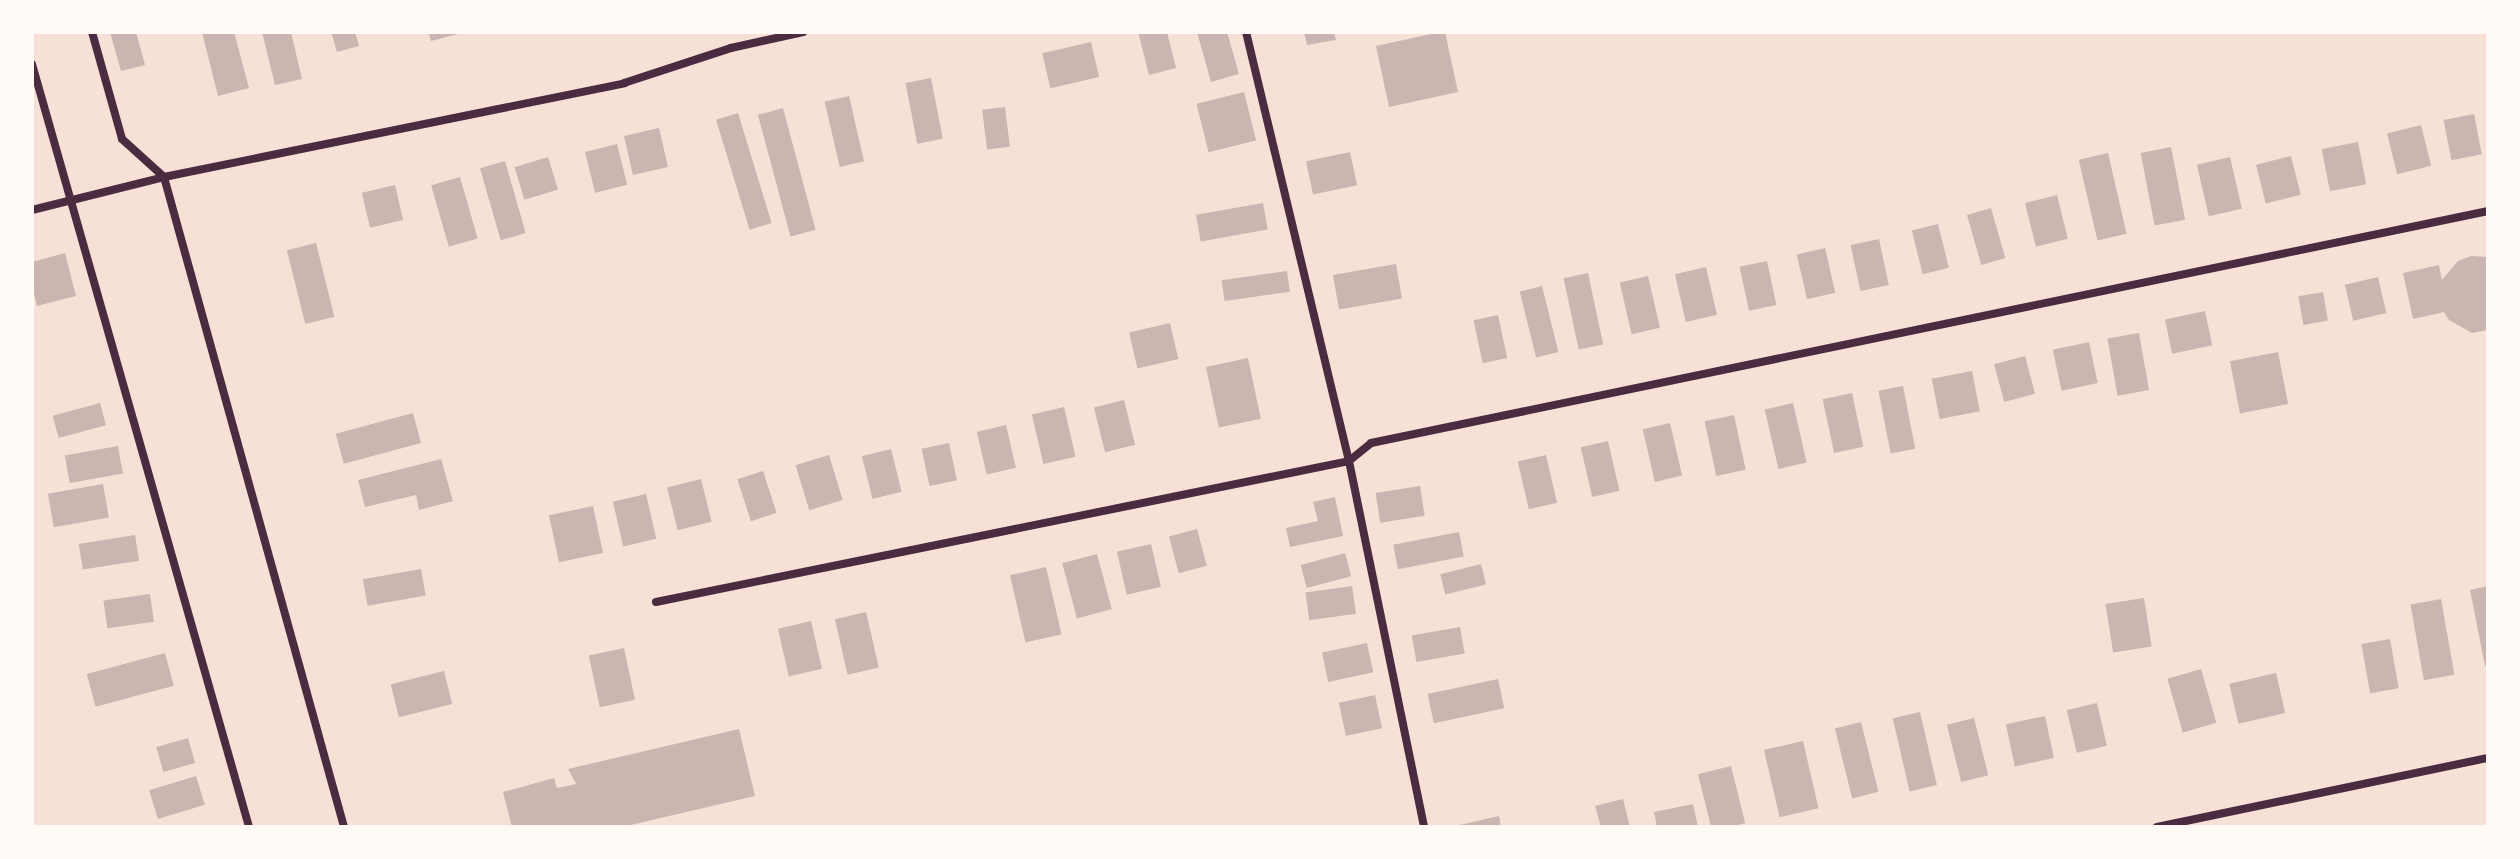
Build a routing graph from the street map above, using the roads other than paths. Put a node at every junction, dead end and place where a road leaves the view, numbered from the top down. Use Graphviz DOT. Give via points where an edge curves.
graph roads {
  1 [pos="92,32"];
  2 [pos="803,32"];
  3 [pos="1246,32"];
  4 [pos="32,64"];
  5 [pos="164,177"];
  6 [pos="72,202"];
  7 [pos="32,210"];
  8 [pos="2488,211"];
  9 [pos="1349,461"];
  10 [pos="656,602"];
  11 [pos="2488,758"];
  12 [pos="249,827"];
  13 [pos="344,827"];
  14 [pos="1424,827"];
  15 [pos="2157,827"];
  1 -- 5 [label="street" via="122,139"];
  2 -- 5 [label="street" via="731,48 624,83"];
  3 -- 9 [label="street"];
  4 -- 6 [label="street"];
  5 -- 6 [label="street"];
  5 -- 13 [label="street"];
  6 -- 7 [label="street"];
  6 -- 12 [label="street"];
  8 -- 9 [label="street" via="1371,443"];
  9 -- 10 [label="street"];
  9 -- 14 [label="street"];
  11 -- 15 [label="street"];
}
